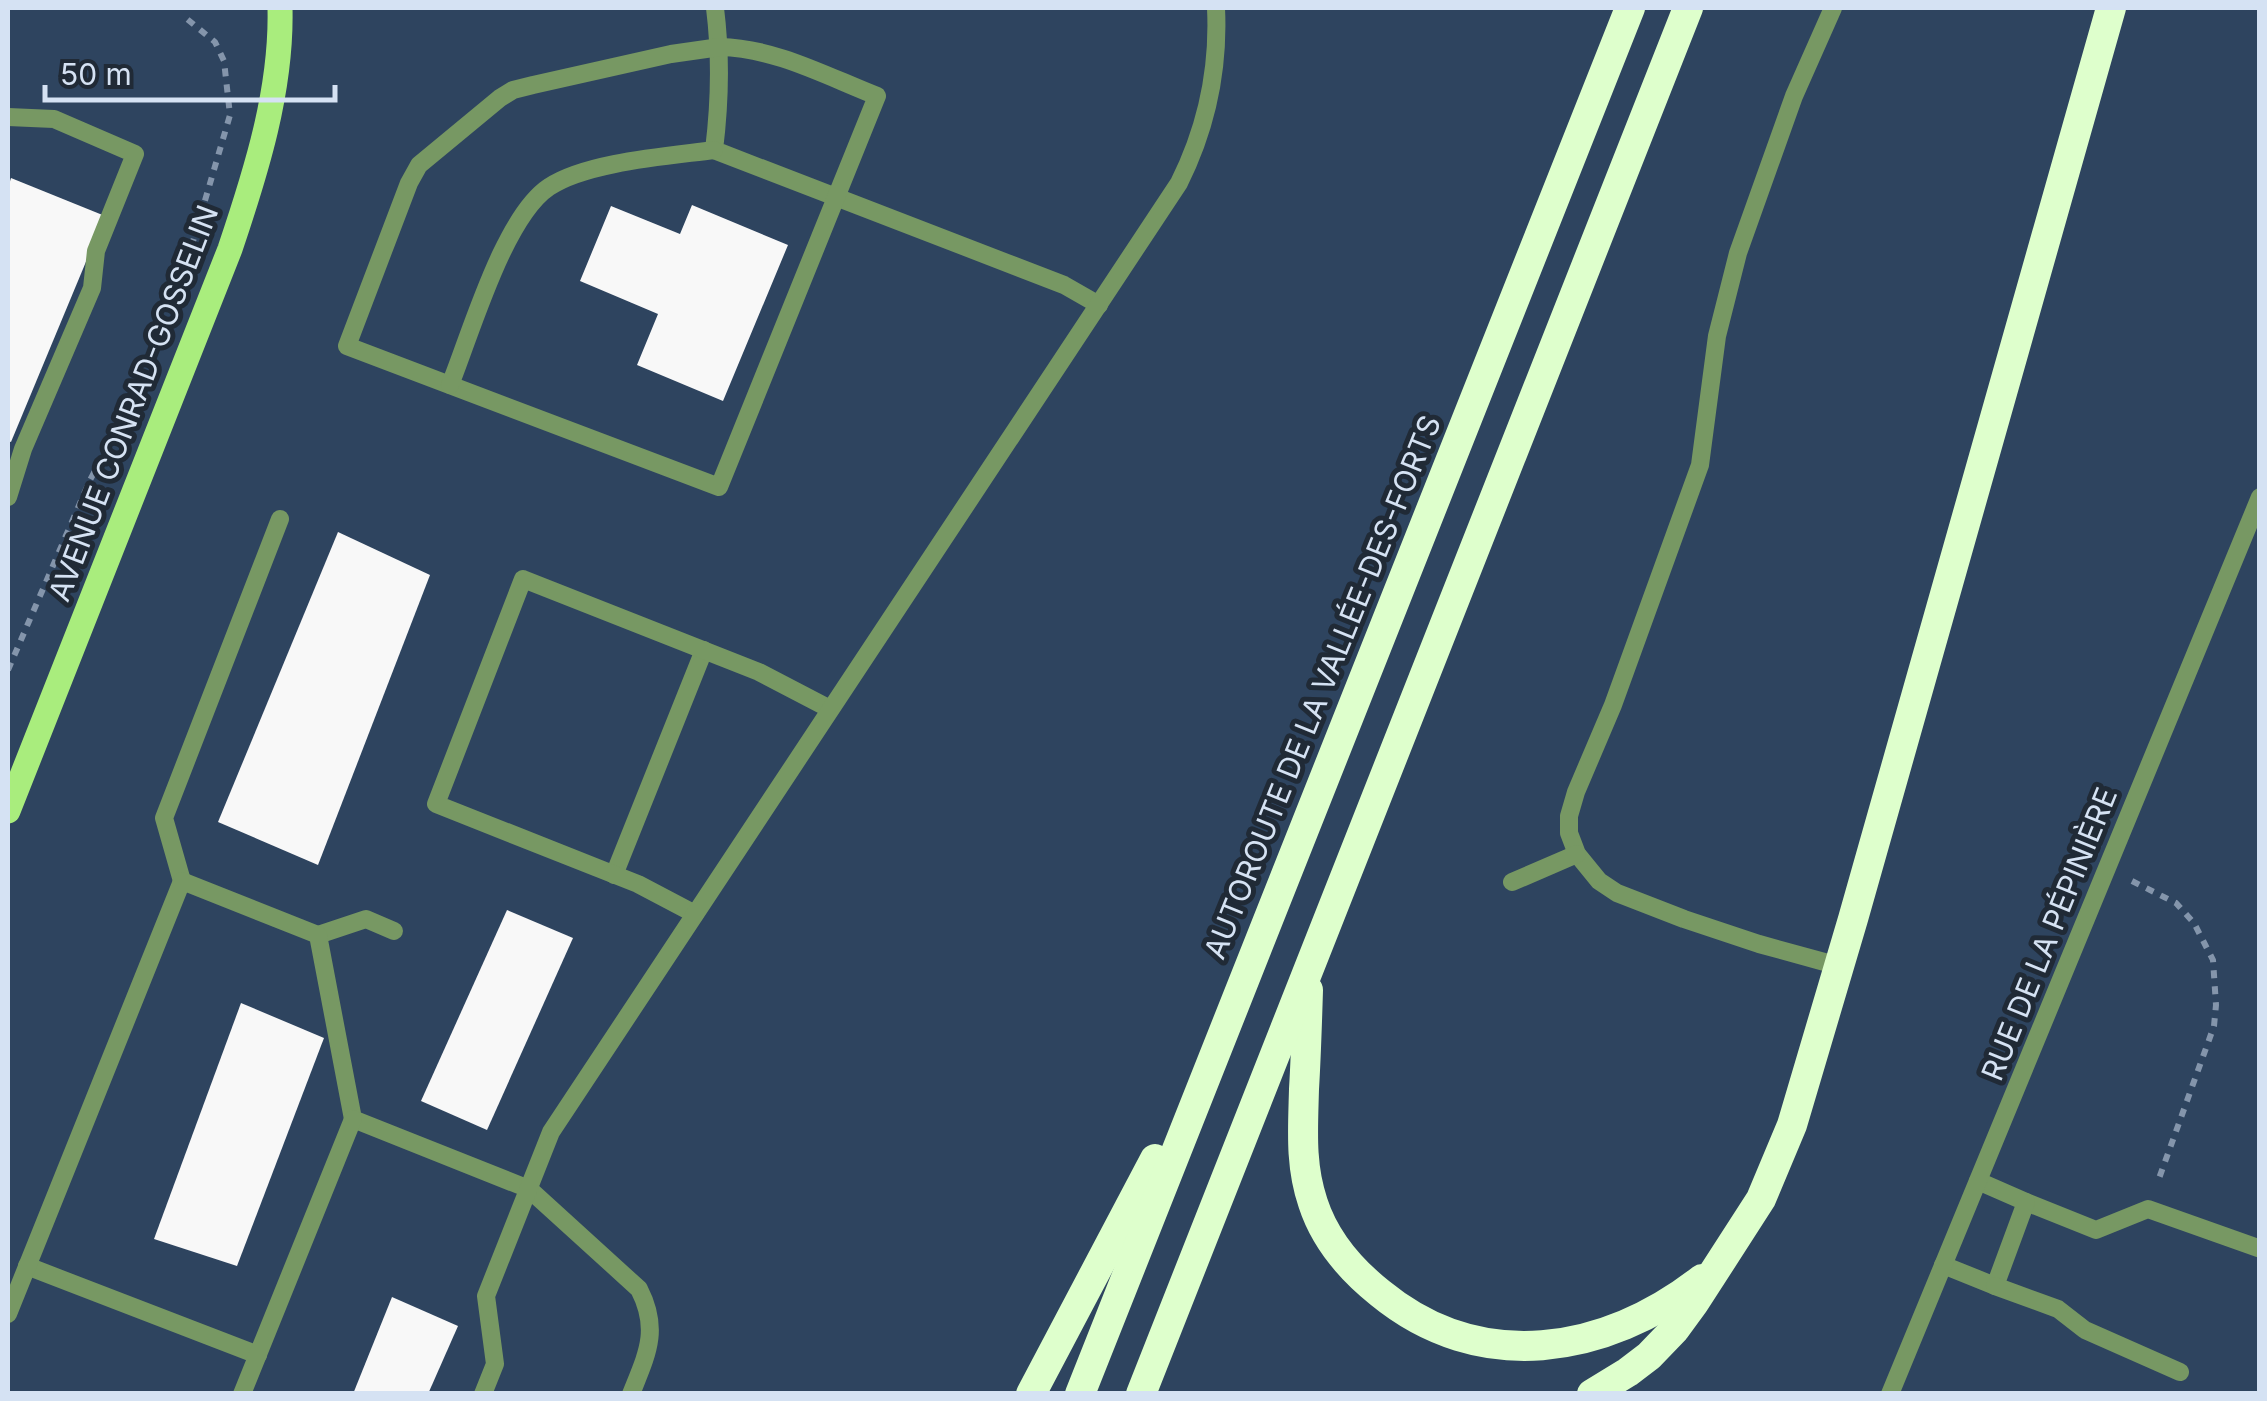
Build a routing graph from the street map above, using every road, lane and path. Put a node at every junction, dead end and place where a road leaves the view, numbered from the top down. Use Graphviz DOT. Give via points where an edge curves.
graph roads {
  1 [pos="280,8"];
  2 [pos="715,8"];
  3 [pos="1216,8"];
  4 [pos="1630,8"];
  5 [pos="1688,8"];
  6 [pos="1833,8"];
  7 [pos="2111,8"];
  8 [pos="187,19"];
  9 [pos="720,47"];
  10 [pos="8,118"];
  11 [pos="714,150"];
  12 [pos="836,197"];
  13 [pos="186,267"];
  14 [pos="1099,305"];
  15 [pos="450,385"];
  16 [pos="137,395"];
  17 [pos="15,454"];
  18 [pos="8,497"];
  19 [pos="2260,497"];
  20 [pos="280,520"];
  21 [pos="704,650"];
  22 [pos="8,670"];
  23 [pos="830,709"];
  24 [pos="8,811"];
  25 [pos="1577,854"];
  26 [pos="2104,872"];
  27 [pos="614,874"];
  28 [pos="182,880"];
  29 [pos="1512,882"];
  30 [pos="695,914"];
  31 [pos="394,931"];
  32 [pos="318,935"];
  33 [pos="1840,966"];
  34 [pos="1309,967"];
  35 [pos="1228,1019"];
  36 [pos="353,1119"];
  37 [pos="1978,1180"];
  38 [pos="529,1188"];
  39 [pos="2026,1202"];
  40 [pos="2148,1209"];
  41 [pos="2258,1248"];
  42 [pos="1720,1264"];
  43 [pos="1943,1265"];
  44 [pos="27,1266"];
  45 [pos="1996,1286"];
  46 [pos="8,1314"];
  47 [pos="258,1355"];
  48 [pos="2180,1372"];
  49 [pos="242,1394"];
  50 [pos="483,1394"];
  51 [pos="630,1394"];
  52 [pos="1031,1394"];
  53 [pos="1080,1394"];
  54 [pos="1141,1394"];
  55 [pos="1592,1394"];
  56 [pos="1890,1394"];
  1 -- 24 [label="main road, AVENUE CONRAD-GOSSELIN" via="272,97 230,250"];
  2 -- 9 [label="street"];
  3 -- 14 [label="street" via="1214,72 1200,136 1179,183"];
  4 -- 35 [label="highway, AUTOROUTE DE LA VALLÉE-DES-FORTS"];
  5 -- 34 [label="highway"];
  6 -- 25 [label="street" via="1738,253 1717,336 1700,464 1568,816"];
  7 -- 33 [label="highway"];
  8 -- 13 [label="path, AVENUE CONRAD-GOSSELIN" via="215,42 224,61 230,115"];
  9 -- 11 [label="street"];
  9 -- 12 [label="street" via="768,53 877,96"];
  9 -- 15 [label="street" via="513,90 419,166 346,346"];
  10 -- 17 [label="street" via="54,119 135,154 96,250 92,288"];
  11 -- 12 [label="street"];
  11 -- 15 [label="street" via="573,175 531,203 501,254"];
  12 -- 14 [label="street"];
  12 -- 15 [label="street" via="719,487"];
  14 -- 23 [label="street"];
  16 -- 22 [label="path, AVENUE CONRAD-GOSSELIN" via="90,480"];
  17 -- 18 [label="street"];
  19 -- 26 [label="street, RUE DE LA PÉPINIÈRE"];
  20 -- 28 [label="street" via="164,818"];
  21 -- 23 [label="street"];
  21 -- 27 [label="street"];
  21 -- 27 [label="street" via="523,579 436,804"];
  23 -- 30 [label="street"];
  25 -- 29 [label="street"];
  25 -- 33 [label="street" via="1617,892 1684,920"];
  26 -- 37 [label="street, RUE DE LA PÉPINIÈRE"];
  26 -- 40 [label="path" via="2176,903 2214,960 2214,1026"];
  27 -- 30 [label="street"];
  28 -- 32 [label="street"];
  28 -- 44 [label="street"];
  30 -- 38 [label="street" via="551,1132"];
  31 -- 32 [label="street" via="366,920"];
  32 -- 36 [label="street"];
  33 -- 42 [label="highway" via="1778,1162"];
  34 -- 42 [label="highway" via="1306,1178 1342,1257 1391,1302 1464,1337 1541,1347 1632,1322"];
  34 -- 54 [label="highway"];
  35 -- 52 [label="highway"];
  35 -- 53 [label="highway, AUTOROUTE DE LA VALLÉE-DES-FORTS"];
  36 -- 38 [label="street"];
  36 -- 47 [label="street"];
  37 -- 39 [label="street"];
  37 -- 43 [label="street, RUE DE LA PÉPINIÈRE"];
  38 -- 50 [label="street" via="486,1296 495,1364"];
  38 -- 51 [label="street" via="639,1289 650,1309 651,1332"];
  39 -- 40 [label="street" via="2096,1230"];
  39 -- 45 [label="street"];
  40 -- 41 [label="street"];
  42 -- 55 [label="highway" via="1649,1356"];
  43 -- 45 [label="street"];
  43 -- 56 [label="street, RUE DE LA PÉPINIÈRE"];
  44 -- 46 [label="street"];
  44 -- 47 [label="street"];
  45 -- 48 [label="street" via="2058,1309 2085,1330"];
  47 -- 49 [label="street"];
}
